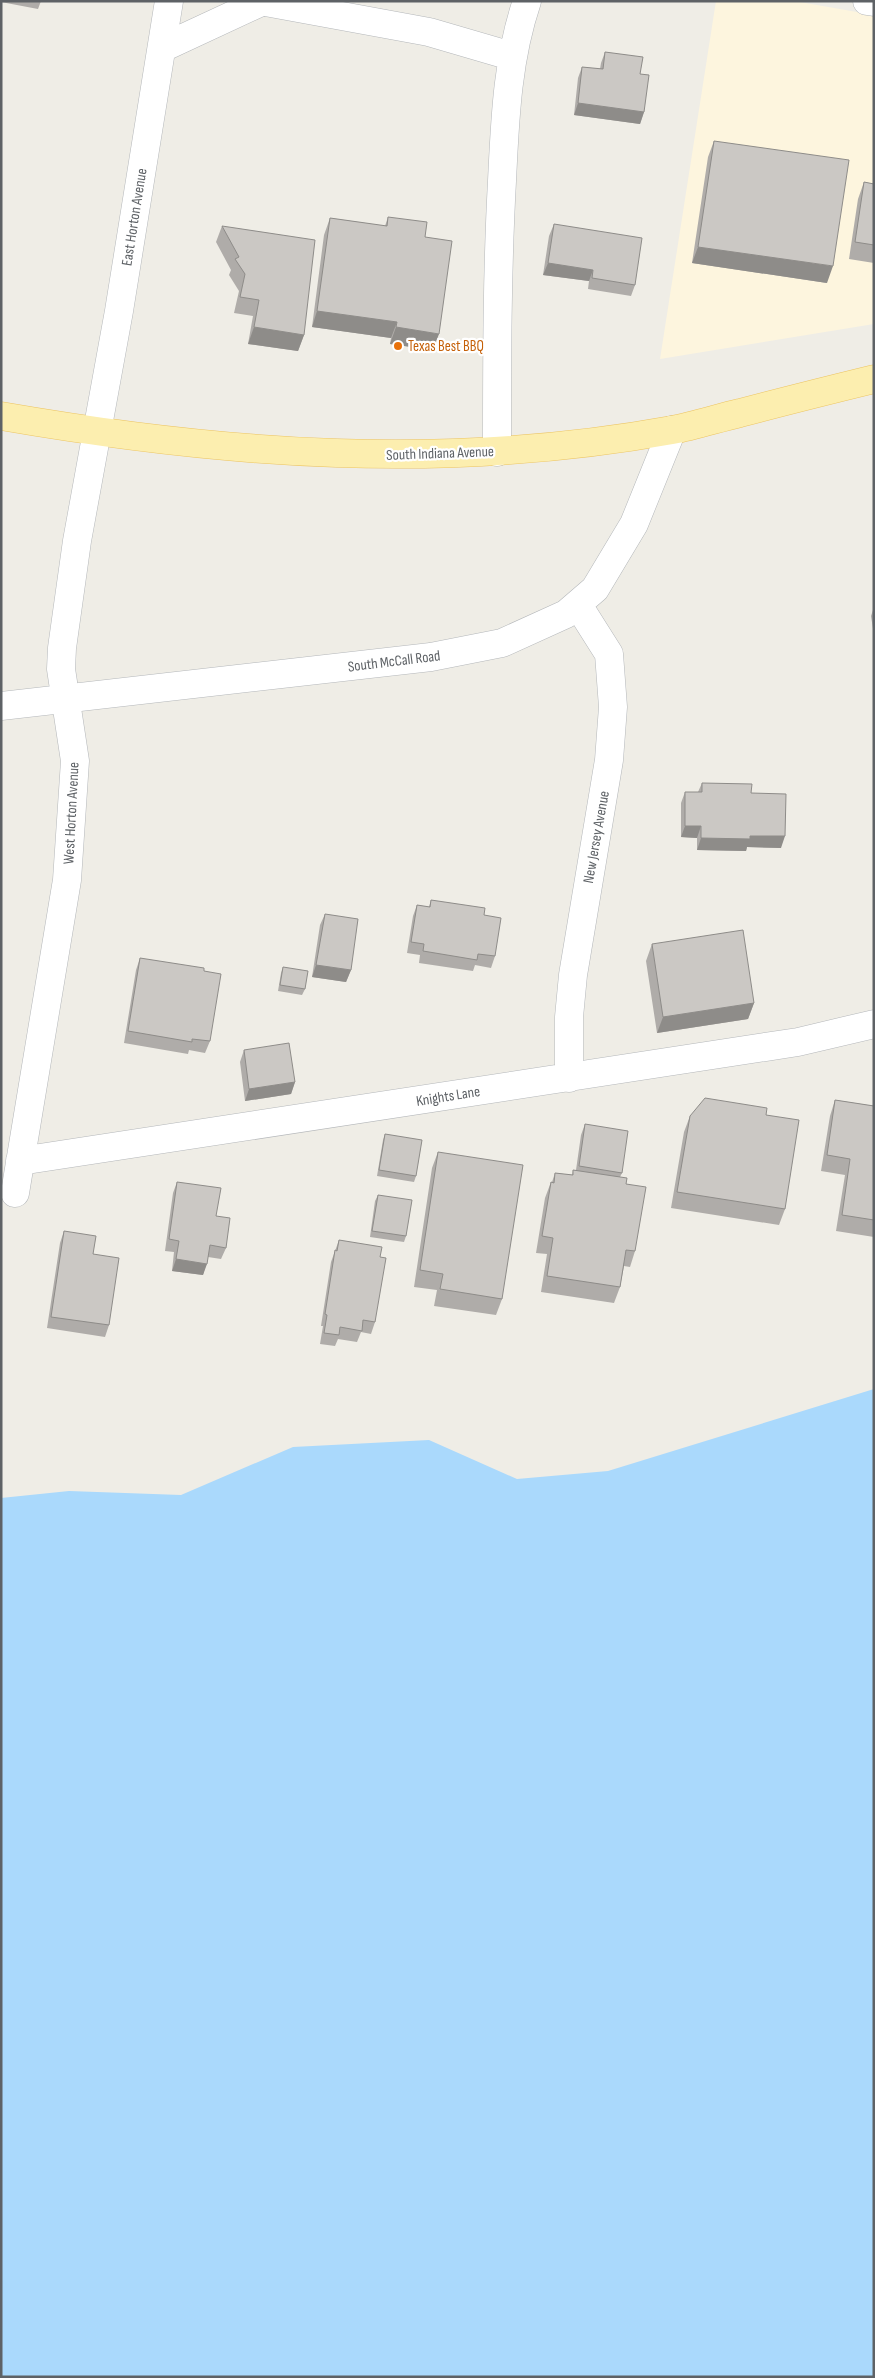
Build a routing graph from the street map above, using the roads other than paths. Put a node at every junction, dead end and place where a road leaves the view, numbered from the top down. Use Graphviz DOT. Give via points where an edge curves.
graph roads {
  1 [pos="169,1"];
  2 [pos="527,1"];
  3 [pos="867,1"];
  4 [pos="261,2"];
  5 [pos="874,2"];
  6 [pos="162,48"];
  7 [pos="511,56"];
  8 [pos="874,379"];
  9 [pos="1,416"];
  10 [pos="672,430"];
  11 [pos="96,432"];
  12 [pos="496,452"];
  13 [pos="578,605"];
  14 [pos="66,700"];
  15 [pos="1,706"];
  16 [pos="874,1024"];
  17 [pos="569,1078"];
  18 [pos="20,1161"];
  19 [pos="14,1193"];
  1 -- 6 [label="street, East Horton Avenue"];
  2 -- 7 [label="street"];
  3 -- 5 [label="street"];
  4 -- 6 [label="street"];
  4 -- 7 [label="street" via="429,32"];
  6 -- 11 [label="street, East Horton Avenue"];
  7 -- 12 [label="street" via="506,90 500,212"];
  8 -- 10 [label="main road, South Indiana Avenue"];
  9 -- 11 [label="main road, South Indiana Avenue"];
  10 -- 12 [label="main road, South Indiana Avenue"];
  10 -- 13 [label="street, South McCall Road" via="646,498 620,551 595,589"];
  11 -- 12 [label="main road, South Indiana Avenue" via="244,449 372,456"];
  11 -- 14 [label="street, West Horton Avenue" via="62,648 61,669"];
  13 -- 14 [label="street, South McCall Road" via="552,621 502,643 462,652"];
  13 -- 17 [label="street, New Jersey Avenue" via="609,654 613,715 608,769 573,975"];
  14 -- 15 [label="street, South McCall Road"];
  14 -- 18 [label="street, West Horton Avenue" via="75,761 67,880"];
  16 -- 17 [label="street, Knights Lane" via="798,1042"];
  17 -- 18 [label="street, Knights Lane"];
  18 -- 19 [label="street, West Horton Avenue"];
}
